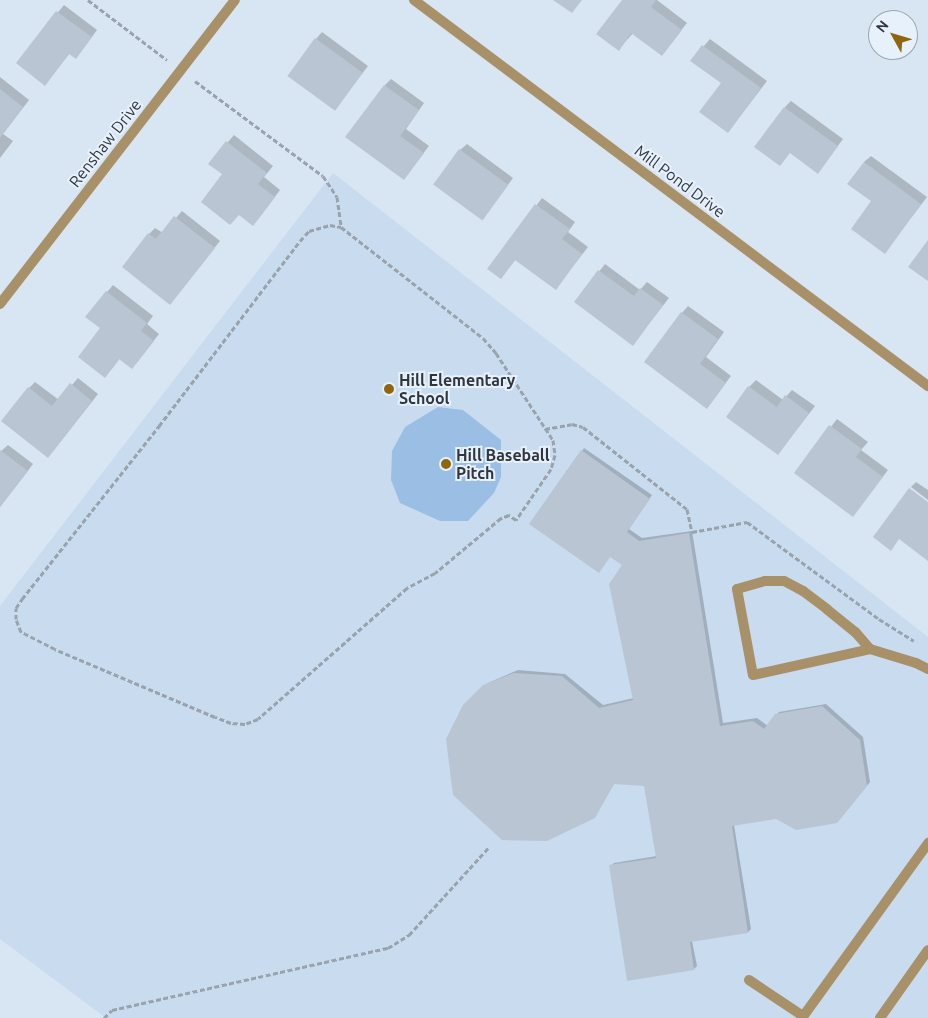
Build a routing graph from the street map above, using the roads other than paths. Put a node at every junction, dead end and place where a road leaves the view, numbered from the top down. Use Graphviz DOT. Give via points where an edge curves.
graph roads {
  1 [pos="235,0"];
  2 [pos="414,0"];
  3 [pos="0,304"];
  4 [pos="928,386"];
  5 [pos="870,649"];
  6 [pos="928,669"];
  7 [pos="928,843"];
  8 [pos="928,950"];
  9 [pos="748,980"];
  10 [pos="802,1017"];
  11 [pos="880,1018"];
  1 -- 3 [label="street, Renshaw Drive"];
  2 -- 4 [label="street, Mill Pond Drive"];
  5 -- 5 [label="street" via="827,609 784,580 765,581 737,589 753,675"];
  5 -- 6 [label="street" via="916,662"];
  7 -- 10 [label="street"];
  8 -- 11 [label="street"];
  9 -- 10 [label="street"];
}
